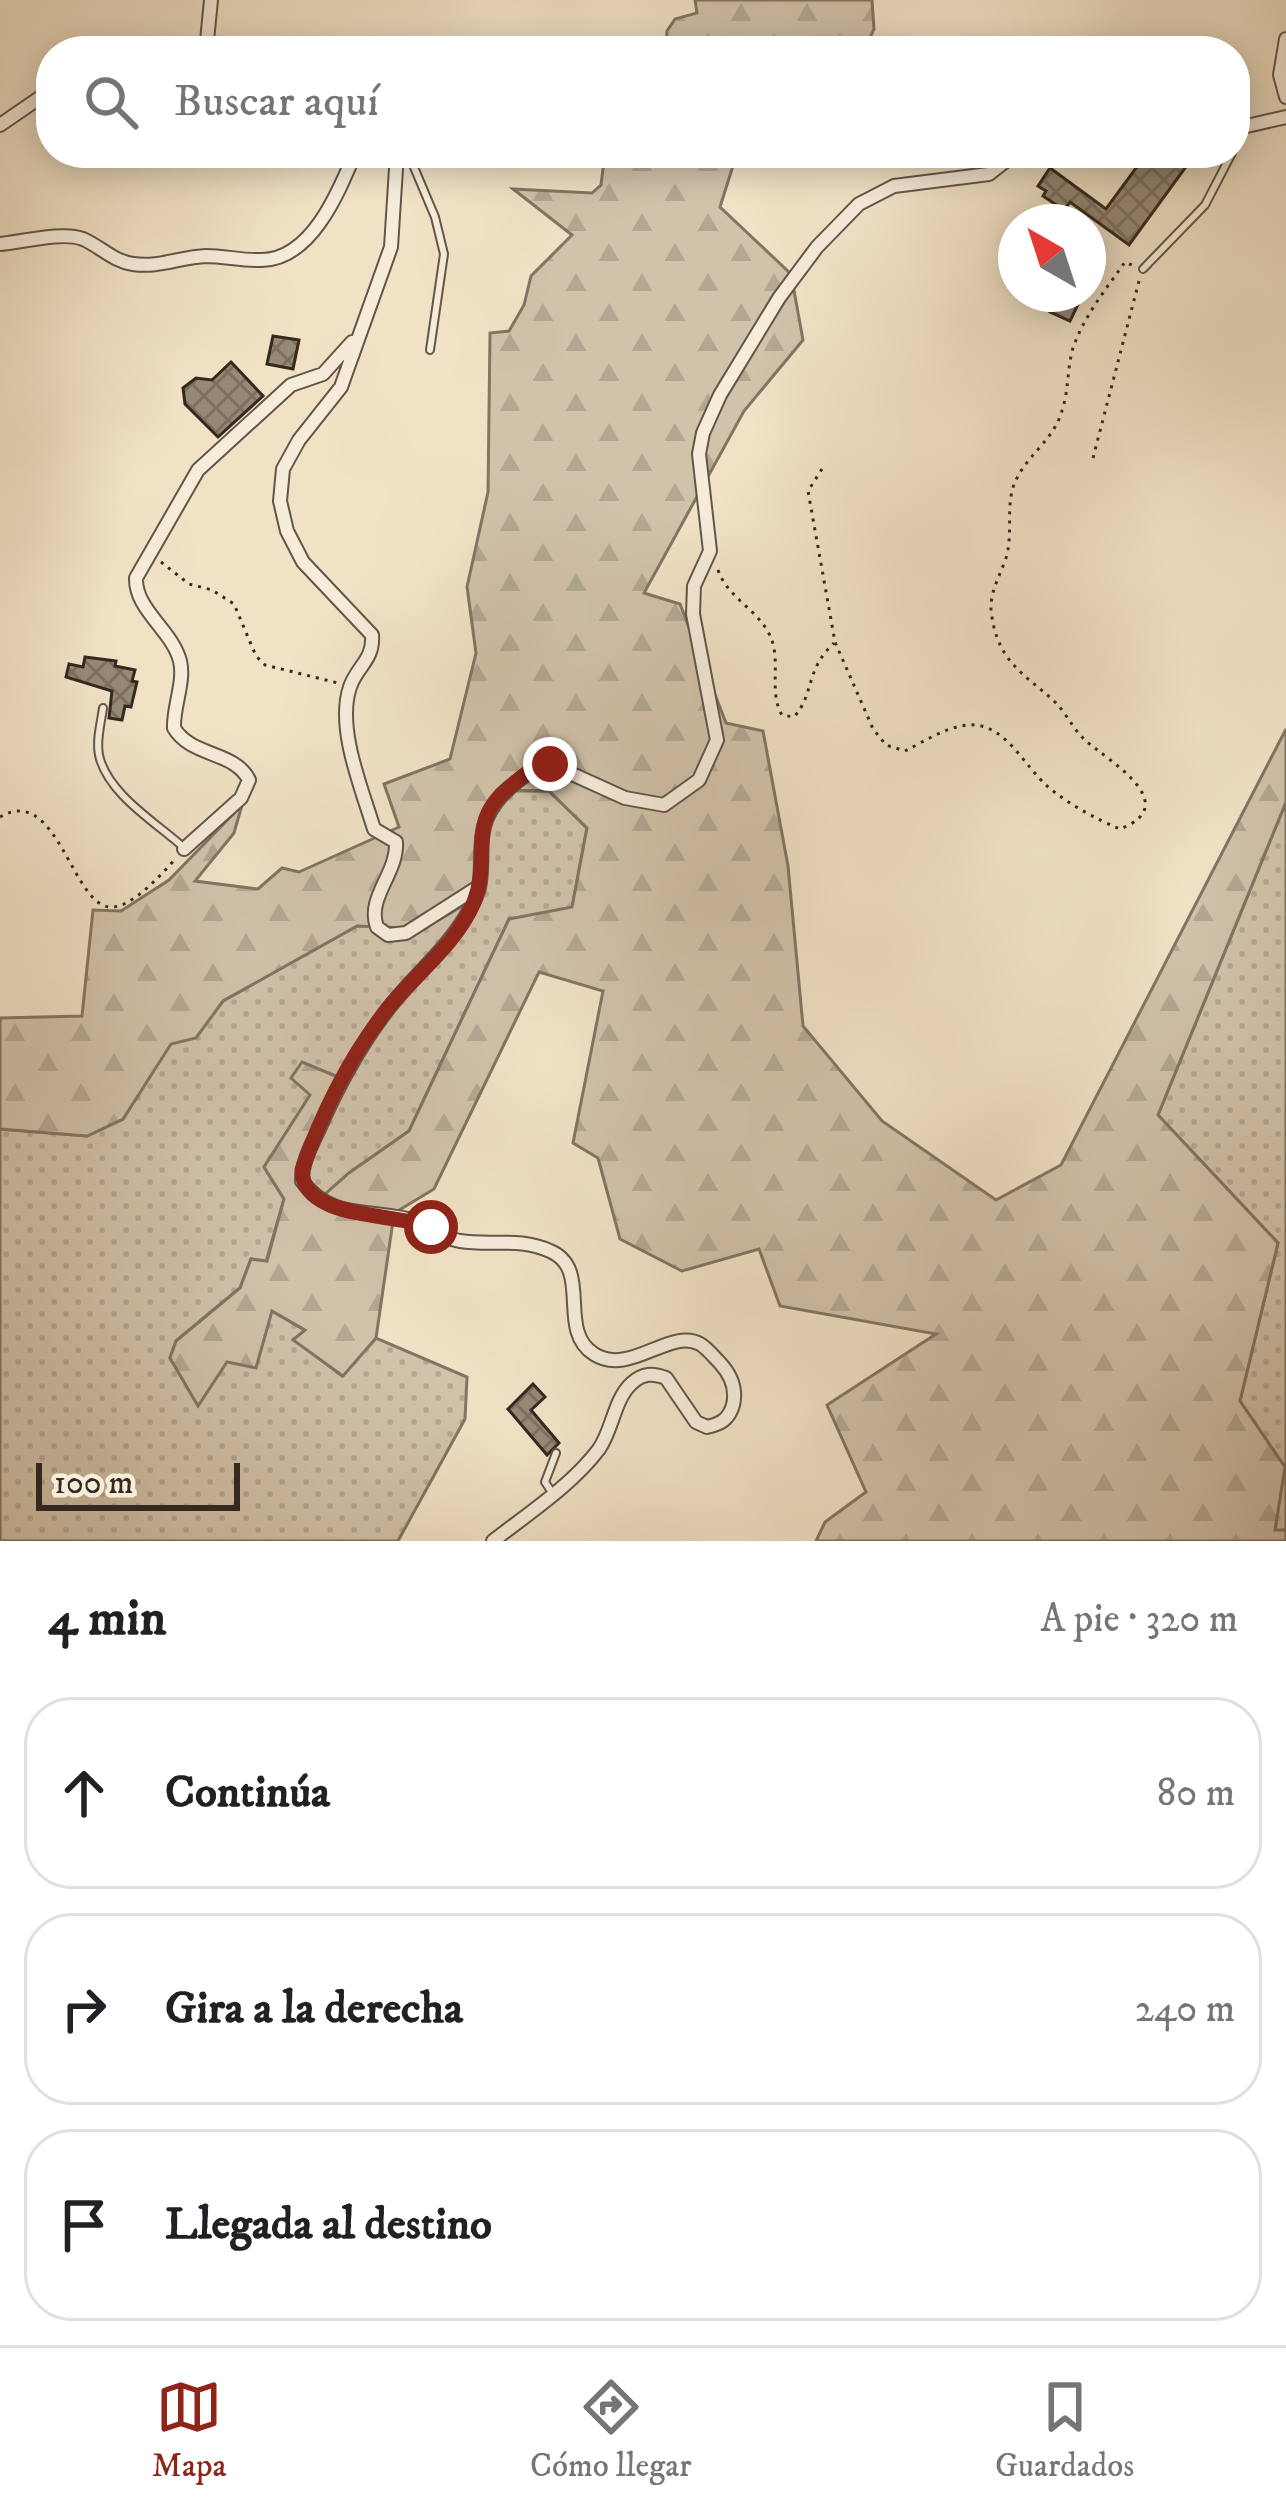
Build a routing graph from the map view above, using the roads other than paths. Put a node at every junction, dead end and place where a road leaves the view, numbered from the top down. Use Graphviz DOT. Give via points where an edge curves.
graph roads {
  1 [pos="211,0"];
  2 [pos="207,36"];
  3 [pos="1286,39"];
  4 [pos="1286,97"];
  5 [pos="36,99"];
  6 [pos="1286,117"];
  7 [pos="5,118"];
  8 [pos="1250,125"];
  9 [pos="348,168"];
  10 [pos="396,168"];
  11 [pos="414,168"];
  12 [pos="997,168"];
  13 [pos="1224,168"];
  14 [pos="0,244"];
  15 [pos="1143,268"];
  16 [pos="359,331"];
  17 [pos="430,350"];
  18 [pos="103,708"];
  19 [pos="184,849"];
  20 [pos="479,887"];
  21 [pos="556,1453"];
  22 [pos="554,1493"];
  23 [pos="494,1541"];
  1 -- 2 [label="street"];
  3 -- 4 [label="street"];
  5 -- 7 [label="street"];
  6 -- 8 [label="street"];
  9 -- 14 [label="street" via="321,220 300,243 264,261 208,256 140,266 81,238"];
  10 -- 16 [label="street" via="391,247"];
  11 -- 17 [label="lane" via="444,254"];
  12 -- 20 [label="street" via="894,186 859,204 818,247 742,355 703,433 710,550 694,586 693,614 717,740 699,780 664,805 538,765 486,814"];
  13 -- 15 [label="lane" via="1205,206"];
  16 -- 19 [label="street" via="323,374 291,386 198,470 136,578 182,667 174,728 189,746 237,764 249,780 242,798"];
  16 -- 20 [label="street" via="341,387 283,469 280,501 303,562 372,635 371,653 350,686 349,753 374,829 396,842 374,907 377,927 406,933"];
  18 -- 19 [label="lane" via="104,769"];
  20 -- 22 [label="street" via="450,943 383,1014 342,1079 302,1181 332,1208 416,1221 464,1242 513,1240 556,1253 569,1265 578,1335 594,1354 618,1360 688,1340 728,1371 732,1408 707,1427 667,1378 637,1379 595,1455"];
  21 -- 22 [label="lane" via="545,1482"];
  22 -- 23 [label="street"];
}
